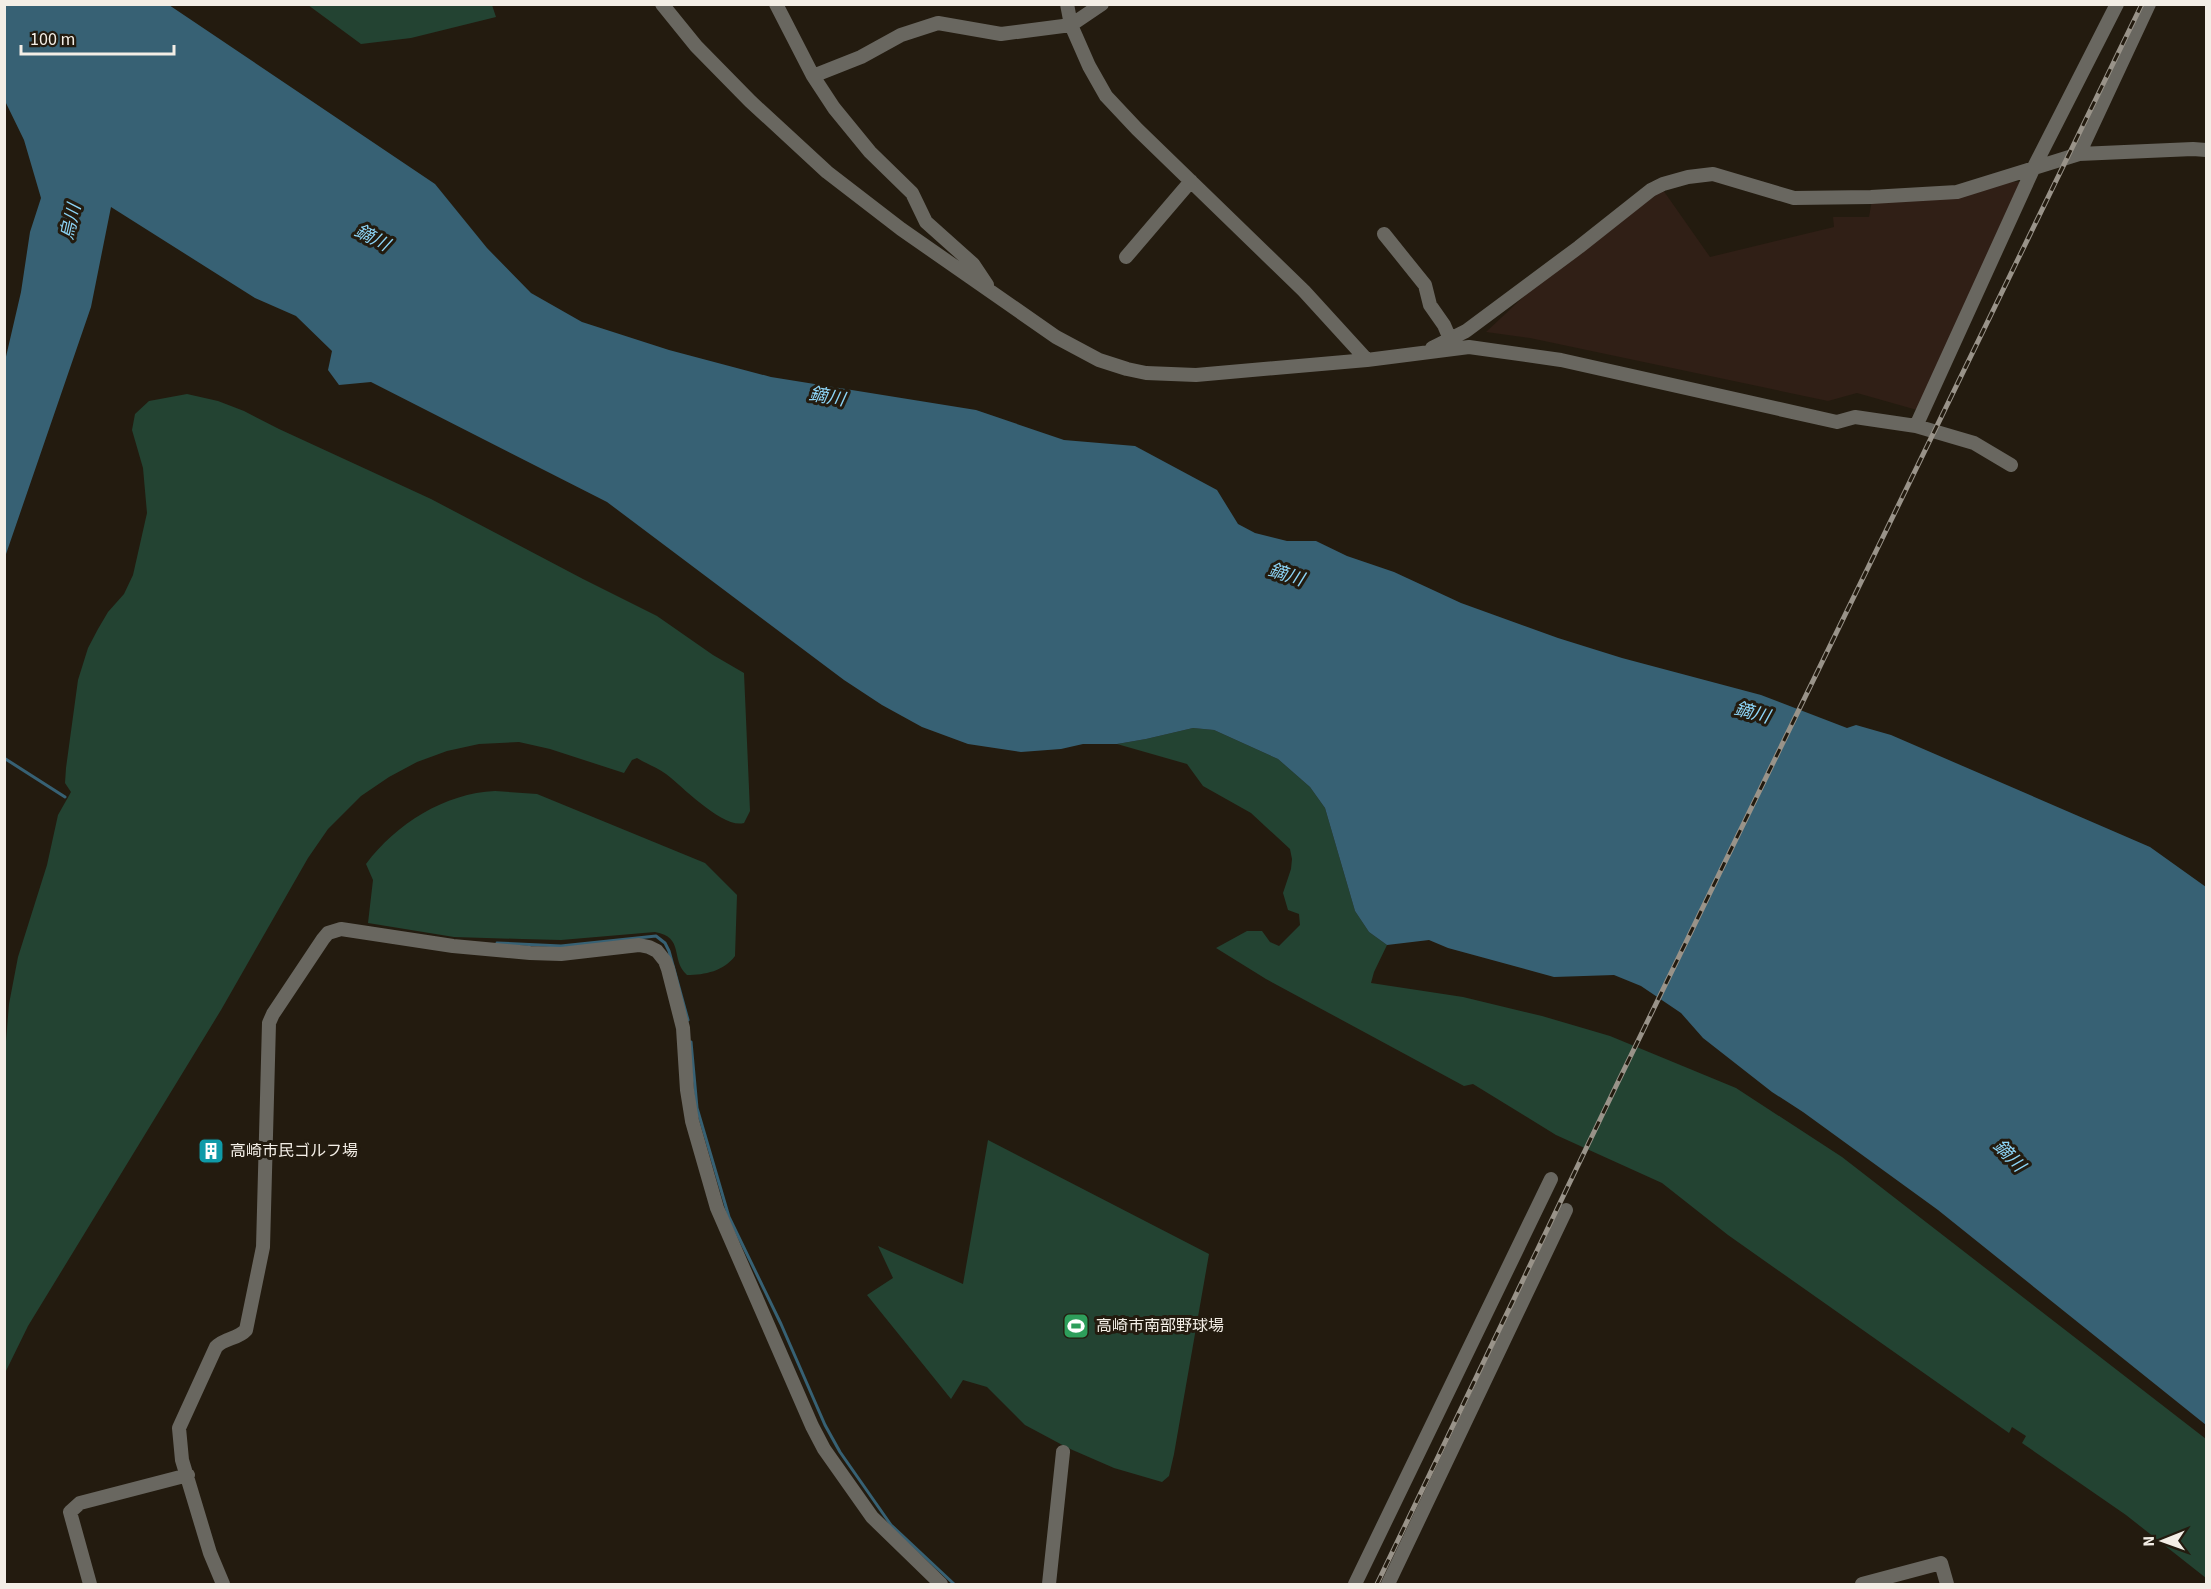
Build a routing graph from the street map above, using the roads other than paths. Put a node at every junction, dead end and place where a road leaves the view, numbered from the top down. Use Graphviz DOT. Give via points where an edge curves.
graph roads {
  1 [pos="662,4"];
  2 [pos="776,4"];
  3 [pos="1067,4"];
  4 [pos="1102,4"];
  5 [pos="2117,4"];
  6 [pos="2150,4"];
  7 [pos="1071,25"];
  8 [pos="813,76"];
  9 [pos="2206,150"];
  10 [pos="2079,154"];
  11 [pos="2034,167"];
  12 [pos="1191,181"];
  13 [pos="1384,234"];
  14 [pos="1126,257"];
  15 [pos="990,290"];
  16 [pos="1452,344"];
  17 [pos="1367,360"];
  18 [pos="1916,426"];
  19 [pos="2011,465"];
  20 [pos="1551,1179"];
  21 [pos="1566,1210"];
  22 [pos="1063,1452"];
  23 [pos="188,1474"];
  24 [pos="90,1584"];
  25 [pos="223,1584"];
  26 [pos="941,1584"];
  27 [pos="1049,1584"];
  28 [pos="1355,1584"];
  29 [pos="1388,1584"];
  30 [pos="1862,1584"];
  31 [pos="1947,1584"];
  1 -- 15 [label="street" via="696,46 750,101 827,172"];
  2 -- 8 [label="street"];
  3 -- 7 [label="street"];
  4 -- 7 [label="street"];
  5 -- 11 [label="street"];
  6 -- 10 [label="street"];
  7 -- 8 [label="street" via="1001,34 938,23 901,35 861,57"];
  7 -- 12 [label="street" via="1106,96"];
  8 -- 15 [label="street" via="870,152 912,193 926,222 973,264"];
  9 -- 10 [label="street"];
  10 -- 11 [label="street"];
  11 -- 16 [label="street" via="1958,192 1871,197 1794,198 1713,174 1663,184"];
  11 -- 18 [label="street"];
  12 -- 14 [label="street"];
  12 -- 17 [label="street" via="1304,291"];
  13 -- 16 [label="street" via="1425,285 1430,305"];
  15 -- 17 [label="street" via="1056,336 1099,360 1146,373 1196,375"];
  16 -- 17 [label="street"];
  16 -- 18 [label="street" via="1561,360 1838,422 1855,417"];
  18 -- 19 [label="street" via="1974,443"];
  20 -- 28 [label="street"];
  21 -- 29 [label="street"];
  22 -- 27 [label="street"];
  23 -- 24 [label="street" via="80,1503 70,1512"];
  23 -- 25 [label="street"];
  23 -- 26 [label="street" via="182,1460 179,1428 216,1347 246,1330 263,1247 269,1023 328,933 341,929 453,946 561,954 639,945 652,948 665,961 683,1028 692,1121 717,1208 812,1426 872,1516"];
  30 -- 31 [label="street" via="1941,1563"];
}
